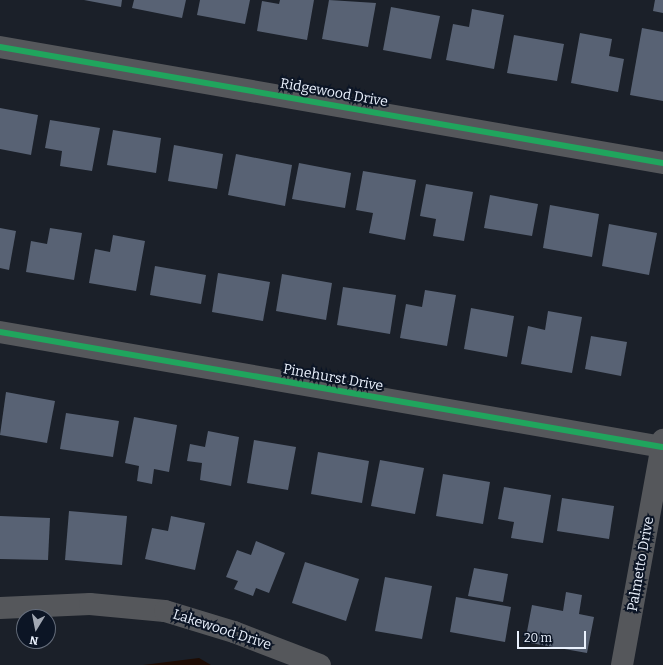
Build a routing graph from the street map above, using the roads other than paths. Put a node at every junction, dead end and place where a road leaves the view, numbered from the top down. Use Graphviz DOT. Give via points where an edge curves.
graph roads {
  1 [pos="0,47"];
  2 [pos="663,163"];
  3 [pos="0,332"];
  4 [pos="662,443"];
  5 [pos="0,608"];
  6 [pos="320,665"];
  7 [pos="622,665"];
  1 -- 2 [label="street, Ridgewood Drive"];
  3 -- 4 [label="street, Pinehurst Drive"];
  4 -- 7 [label="street, Palmetto Drive"];
  5 -- 6 [label="street, Lakewood Drive" via="90,604 165,611 234,632"];
}
